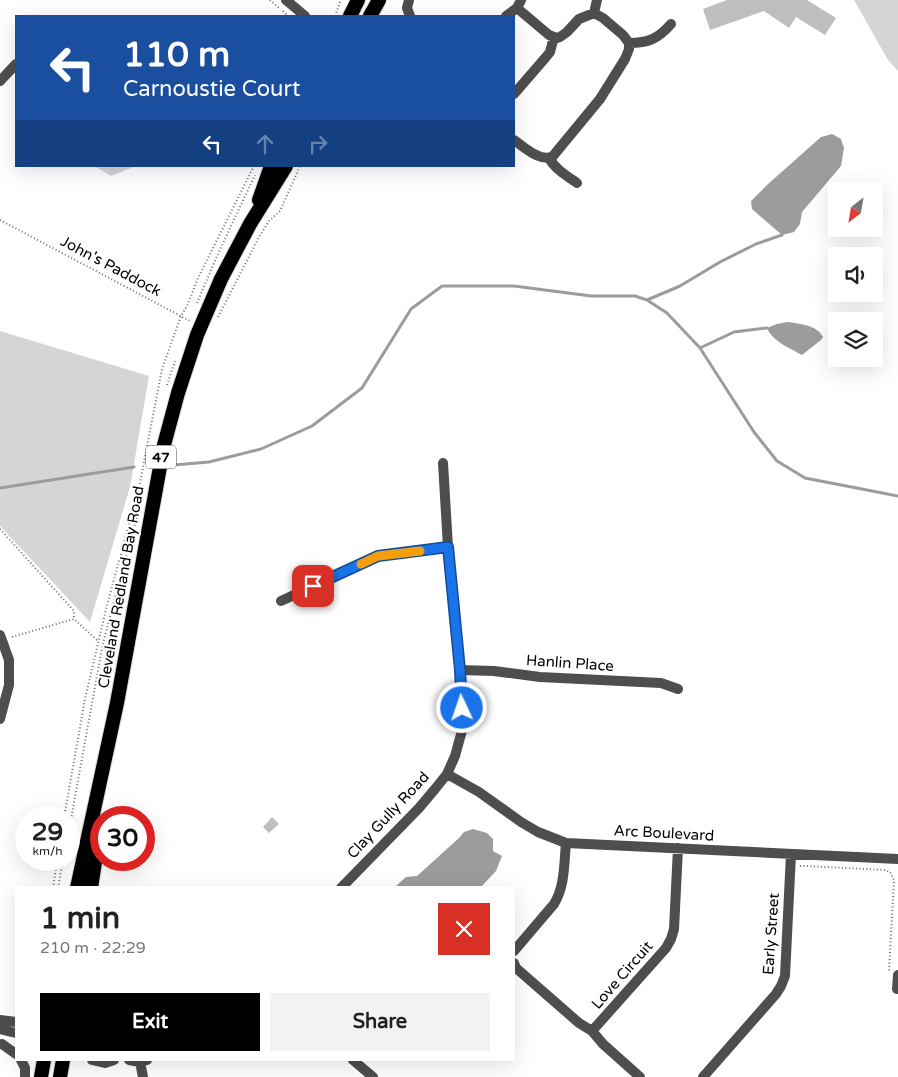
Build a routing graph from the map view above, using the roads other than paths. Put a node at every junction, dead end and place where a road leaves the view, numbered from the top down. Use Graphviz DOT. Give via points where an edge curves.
graph roads {
  1 [pos="286,0"];
  2 [pos="358,0"];
  3 [pos="378,0"];
  4 [pos="409,0"];
  5 [pos="597,0"];
  6 [pos="519,4"];
  7 [pos="594,13"];
  8 [pos="304,15"];
  9 [pos="350,15"];
  10 [pos="370,15"];
  11 [pos="410,15"];
  12 [pos="507,15"];
  13 [pos="671,24"];
  14 [pos="554,37"];
  15 [pos="629,43"];
  16 [pos="15,65"];
  17 [pos="0,81"];
  18 [pos="515,93"];
  19 [pos="515,142"];
  20 [pos="549,158"];
  21 [pos="271,167"];
  22 [pos="285,167"];
  23 [pos="577,183"];
  24 [pos="250,224"];
  25 [pos="443,463"];
  26 [pos="448,547"];
  27 [pos="281,601"];
  28 [pos="1,638"];
  29 [pos="460,670"];
  30 [pos="678,689"];
  31 [pos="116,703"];
  32 [pos="0,719"];
  33 [pos="446,774"];
  34 [pos="103,806"];
  35 [pos="566,843"];
  36 [pos="678,848"];
  37 [pos="791,854"];
  38 [pos="898,859"];
  39 [pos="94,871"];
  40 [pos="77,886"];
  41 [pos="91,886"];
  42 [pos="342,886"];
  43 [pos="515,950"];
  44 [pos="515,966"];
  45 [pos="894,974"];
  46 [pos="897,989"];
  47 [pos="0,1020"];
  48 [pos="15,1022"];
  49 [pos="0,1029"];
  50 [pos="592,1031"];
  51 [pos="15,1033"];
  52 [pos="1,1044"];
  53 [pos="15,1047"];
  54 [pos="15,1053"];
  55 [pos="22,1061"];
  56 [pos="44,1061"];
  57 [pos="63,1061"];
  58 [pos="96,1061"];
  59 [pos="111,1061"];
  60 [pos="144,1061"];
  61 [pos="354,1061"];
  62 [pos="26,1077"];
  63 [pos="41,1077"];
  64 [pos="60,1077"];
  65 [pos="143,1077"];
  66 [pos="373,1077"];
  67 [pos="640,1077"];
  68 [pos="703,1077"];
  1 -- 8 [label="street"];
  2 -- 9 [label="highway"];
  3 -- 10 [label="highway"];
  4 -- 11 [label="street"];
  5 -- 7 [label="street"];
  6 -- 12 [label="street"];
  6 -- 14 [label="street"];
  7 -- 14 [label="street" via="579,19 560,37"];
  7 -- 15 [label="street"];
  13 -- 15 [label="street" via="652,40"];
  14 -- 18 [label="street" via="550,52"];
  15 -- 20 [label="street" via="625,59 600,99"];
  16 -- 17 [label="street"];
  19 -- 20 [label="street" via="538,156"];
  20 -- 23 [label="street"];
  21 -- 24 [label="highway, Cleveland Redland Bay Road / 47"];
  22 -- 24 [label="highway, Cleveland Redland Bay Road / 47"];
  24 -- 31 [label="highway, Cleveland Redland Bay Road / 47" via="221,279 208,325 178,393 164,445"];
  25 -- 26 [label="street, Clay Gully Road"];
  26 -- 27 [label="street" via="378,556"];
  26 -- 29 [label="street, Clay Gully Road"];
  28 -- 32 [label="street" via="9,660 9,685"];
  29 -- 30 [label="street, Hanlin Place" via="661,682"];
  29 -- 33 [label="street, Clay Gully Road" via="463,727"];
  31 -- 34 [label="highway, Cleveland Redland Bay Road / 47"];
  31 -- 40 [label="highway, Cleveland Redland Bay Road / 47"];
  33 -- 35 [label="street, Arc Boulevard" via="538,832"];
  33 -- 42 [label="street, Clay Gully Road" via="419,808"];
  35 -- 36 [label="street, Arc Boulevard"];
  35 -- 43 [label="street" via="559,896"];
  36 -- 37 [label="street, Arc Boulevard"];
  36 -- 50 [label="street, Love Circuit" via="671,939"];
  37 -- 38 [label="street, Arc Boulevard"];
  37 -- 68 [label="street, Early Street" via="785,976 776,994"];
  39 -- 41 [label="highway"];
  44 -- 50 [label="street"];
  45 -- 46 [label="street"];
  47 -- 48 [label="street"];
  49 -- 51 [label="street"];
  50 -- 67 [label="street"];
  52 -- 53 [label="street"];
  52 -- 54 [label="street"];
  55 -- 62 [label="street"];
  56 -- 63 [label="highway"];
  57 -- 64 [label="highway"];
  58 -- 59 [label="street"];
  60 -- 65 [label="street"];
  61 -- 66 [label="street"];
}
